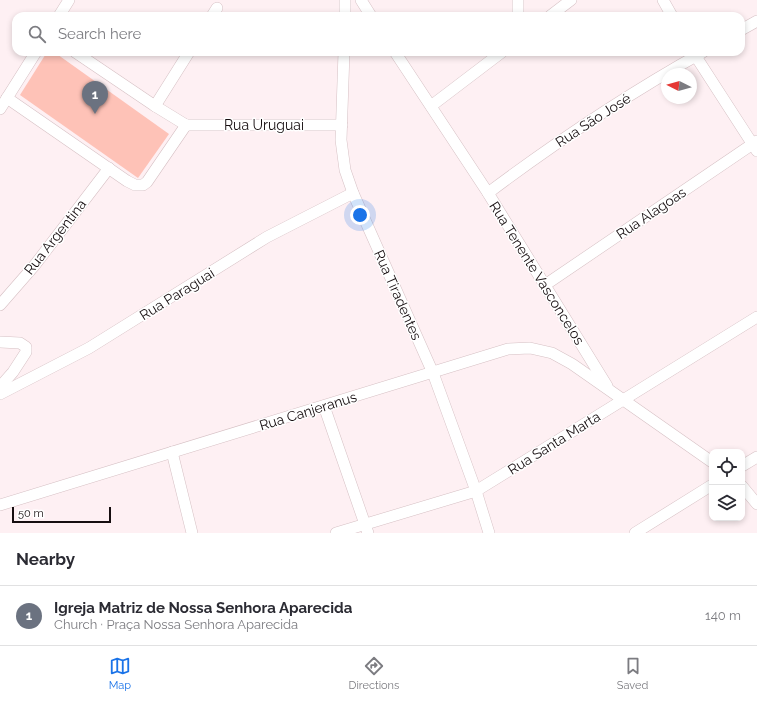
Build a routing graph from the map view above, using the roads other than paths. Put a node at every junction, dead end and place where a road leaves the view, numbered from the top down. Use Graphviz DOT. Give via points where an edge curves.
graph roads {
  1 [pos="69,0"];
  2 [pos="345,0"];
  3 [pos="361,0"];
  4 [pos="518,0"];
  5 [pos="571,0"];
  6 [pos="663,0"];
  7 [pos="62,12"];
  8 [pos="345,12"];
  9 [pos="368,12"];
  10 [pos="518,12"];
  11 [pos="555,12"];
  12 [pos="670,12"];
  13 [pos="757,21"];
  14 [pos="745,28"];
  15 [pos="33,56"];
  16 [pos="81,56"];
  17 [pos="186,56"];
  18 [pos="344,56"];
  19 [pos="398,56"];
  20 [pos="497,56"];
  21 [pos="692,56"];
  22 [pos="699,56"];
  23 [pos="7,98"];
  24 [pos="154,106"];
  25 [pos="431,106"];
  26 [pos="0,110"];
  27 [pos="186,125"];
  28 [pos="342,125"];
  29 [pos="756,146"];
  30 [pos="109,168"];
  31 [pos="353,193"];
  32 [pos="488,193"];
  33 [pos="545,285"];
  34 [pos="0,305"];
  35 [pos="757,317"];
  36 [pos="0,342"];
  37 [pos="433,373"];
  38 [pos="0,387"];
  39 [pos="609,390"];
  40 [pos="0,394"];
  41 [pos="623,400"];
  42 [pos="324,406"];
  43 [pos="172,452"];
  44 [pos="757,457"];
  45 [pos="709,460"];
  46 [pos="745,464"];
  47 [pos="709,487"];
  48 [pos="745,490"];
  49 [pos="476,491"];
  50 [pos="757,504"];
  51 [pos="0,505"];
  52 [pos="367,529"];
  53 [pos="192,533"];
  54 [pos="336,533"];
  55 [pos="490,533"];
  56 [pos="635,533"];
  1 -- 7 [label="street"];
  2 -- 8 [label="street"];
  3 -- 9 [label="street"];
  4 -- 10 [label="street"];
  5 -- 11 [label="street"];
  6 -- 12 [label="street"];
  13 -- 14 [label="street"];
  15 -- 23 [label="street"];
  16 -- 24 [label="street"];
  17 -- 24 [label="street"];
  18 -- 28 [label="street, Rua Tiradentes"];
  19 -- 25 [label="street, Rua Tenente Vasconcelos"];
  20 -- 25 [label="street"];
  21 -- 32 [label="street, Rua São José" via="541,154"];
  22 -- 29 [label="street"];
  23 -- 26 [label="street"];
  23 -- 30 [label="street"];
  24 -- 27 [label="street"];
  25 -- 32 [label="street, Rua Tenente Vasconcelos"];
  27 -- 28 [label="street, Rua Uruguai"];
  27 -- 30 [label="street" via="153,175 143,185 130,183"];
  28 -- 31 [label="street, Rua Tiradentes" via="342,153"];
  29 -- 33 [label="street, Rua Alagoas"];
  30 -- 34 [label="street, Rua Argentina" via="34,266"];
  31 -- 37 [label="street, Rua Tiradentes"];
  31 -- 40 [label="street, Rua Paraguai" via="267,237 89,348"];
  32 -- 33 [label="street, Rua Tenente Vasconcelos"];
  33 -- 39 [label="street, Rua Tenente Vasconcelos"];
  35 -- 41 [label="street, Rua Santa Marta"];
  36 -- 38 [label="street" via="20,343 26,347 26,352"];
  37 -- 39 [label="street, Rua Canjeranus" via="508,349 530,348 552,353"];
  37 -- 42 [label="street, Rua Canjeranus"];
  37 -- 49 [label="street, Rua Tiradentes"];
  39 -- 41 [label="street, Rua Tenente Vasconcelos"];
  41 -- 45 [label="street, Rua Tenente Vasconcelos"];
  41 -- 49 [label="street, Rua Santa Marta"];
  42 -- 43 [label="street, Rua Canjeranus"];
  42 -- 52 [label="street"];
  43 -- 51 [label="street, Rua Canjeranus"];
  43 -- 53 [label="street"];
  44 -- 46 [label="street"];
  47 -- 56 [label="street"];
  48 -- 50 [label="street"];
  49 -- 52 [label="street, Rua Santa Marta"];
  49 -- 55 [label="street, Rua Tiradentes"];
  52 -- 54 [label="street, Rua Santa Marta"];
}
